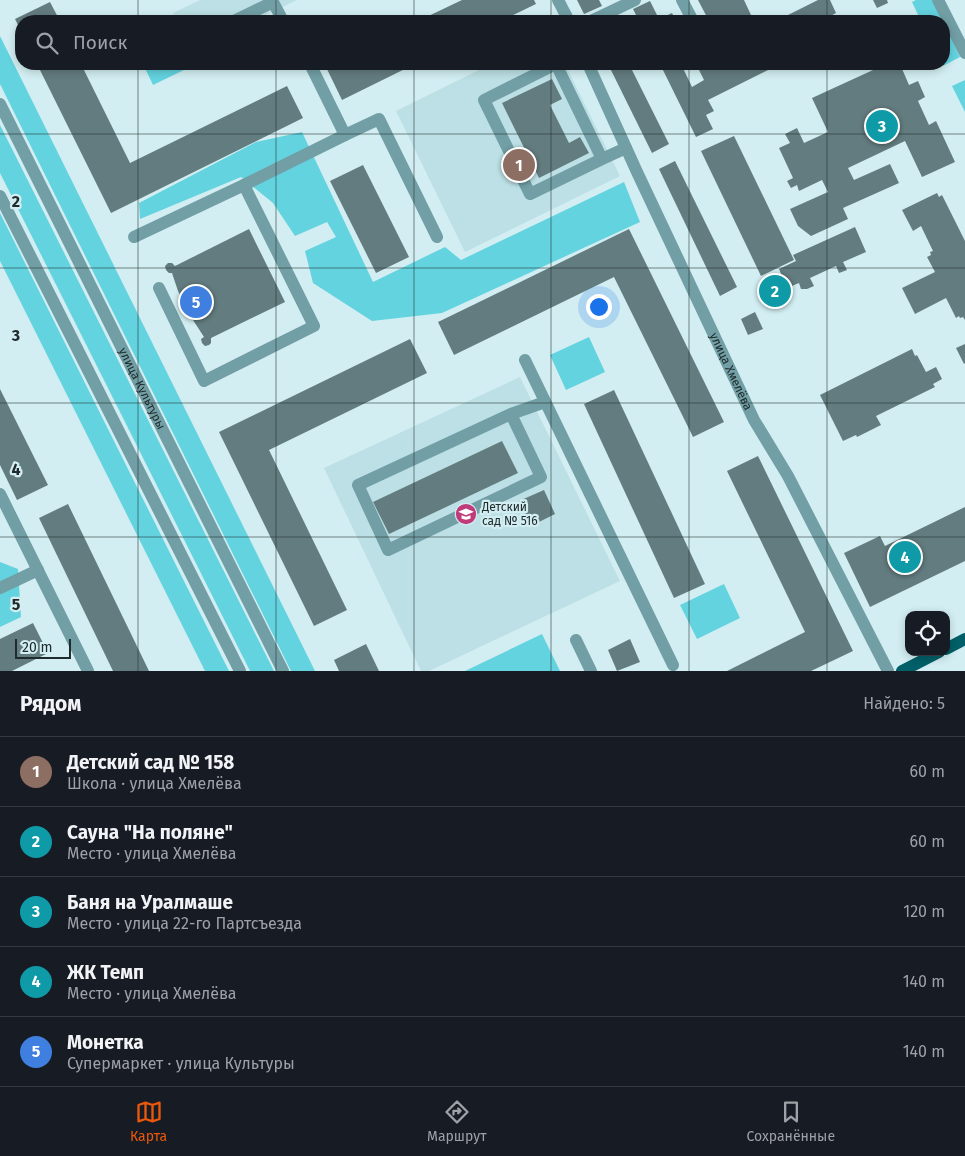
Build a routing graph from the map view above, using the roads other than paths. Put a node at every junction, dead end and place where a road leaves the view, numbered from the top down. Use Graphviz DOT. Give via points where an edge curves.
graph roads {
  1 [pos="558,0"];
  2 [pos="635,0"];
  3 [pos="682,0"];
  4 [pos="938,0"];
  5 [pos="275,1"];
  6 [pos="246,15"];
  7 [pos="281,15"];
  8 [pos="566,15"];
  9 [pos="604,15"];
  10 [pos="690,15"];
  11 [pos="946,15"];
  12 [pos="950,24"];
  13 [pos="965,53"];
  14 [pos="313,70"];
  15 [pos="544,70"];
  16 [pos="559,70"];
  17 [pos="591,70"];
  18 [pos="0,104"];
  19 [pos="345,135"];
  20 [pos="626,148"];
  21 [pos="602,159"];
  22 [pos="244,184"];
  23 [pos="0,196"];
  24 [pos="134,237"];
  25 [pos="437,237"];
  26 [pos="159,288"];
  27 [pos="525,360"];
  28 [pos="545,402"];
  29 [pos="511,414"];
  30 [pos="0,494"];
  31 [pos="38,570"];
  32 [pos="0,588"];
  33 [pos="965,639"];
  34 [pos="576,640"];
  35 [pos="950,646"];
  36 [pos="933,656"];
  37 [pos="673,665"];
  38 [pos="916,668"];
  39 [pos="88,671"];
  40 [pos="240,671"];
  41 [pos="283,671"];
  42 [pos="590,671"];
  43 [pos="888,671"];
  44 [pos="902,671"];
  1 -- 8 [label="street"];
  2 -- 9 [label="street"];
  3 -- 10 [label="street"];
  4 -- 11 [label="street"];
  5 -- 6 [label="street"];
  5 -- 7 [label="street"];
  12 -- 13 [label="street"];
  14 -- 19 [label="street"];
  15 -- 21 [label="street" via="484,100 530,194"];
  16 -- 21 [label="street"];
  17 -- 20 [label="street, улица Хмелёва"];
  18 -- 41 [label="street, улица Культуры"];
  19 -- 22 [label="street"];
  19 -- 25 [label="street" via="379,119"];
  20 -- 21 [label="street"];
  20 -- 43 [label="street, улица Хмелёва" via="754,420 788,476"];
  22 -- 24 [label="street"];
  22 -- 26 [label="street" via="314,326 204,380"];
  23 -- 40 [label="street"];
  27 -- 28 [label="street"];
  28 -- 29 [label="street"];
  28 -- 37 [label="street"];
  29 -- 29 [label="street" via="541,477 388,550 358,485"];
  30 -- 31 [label="street"];
  31 -- 32 [label="street"];
  31 -- 39 [label="street"];
  33 -- 35 [label="main road"];
  34 -- 42 [label="street"];
  36 -- 38 [label="main road"];
  38 -- 44 [label="main road"];
}
